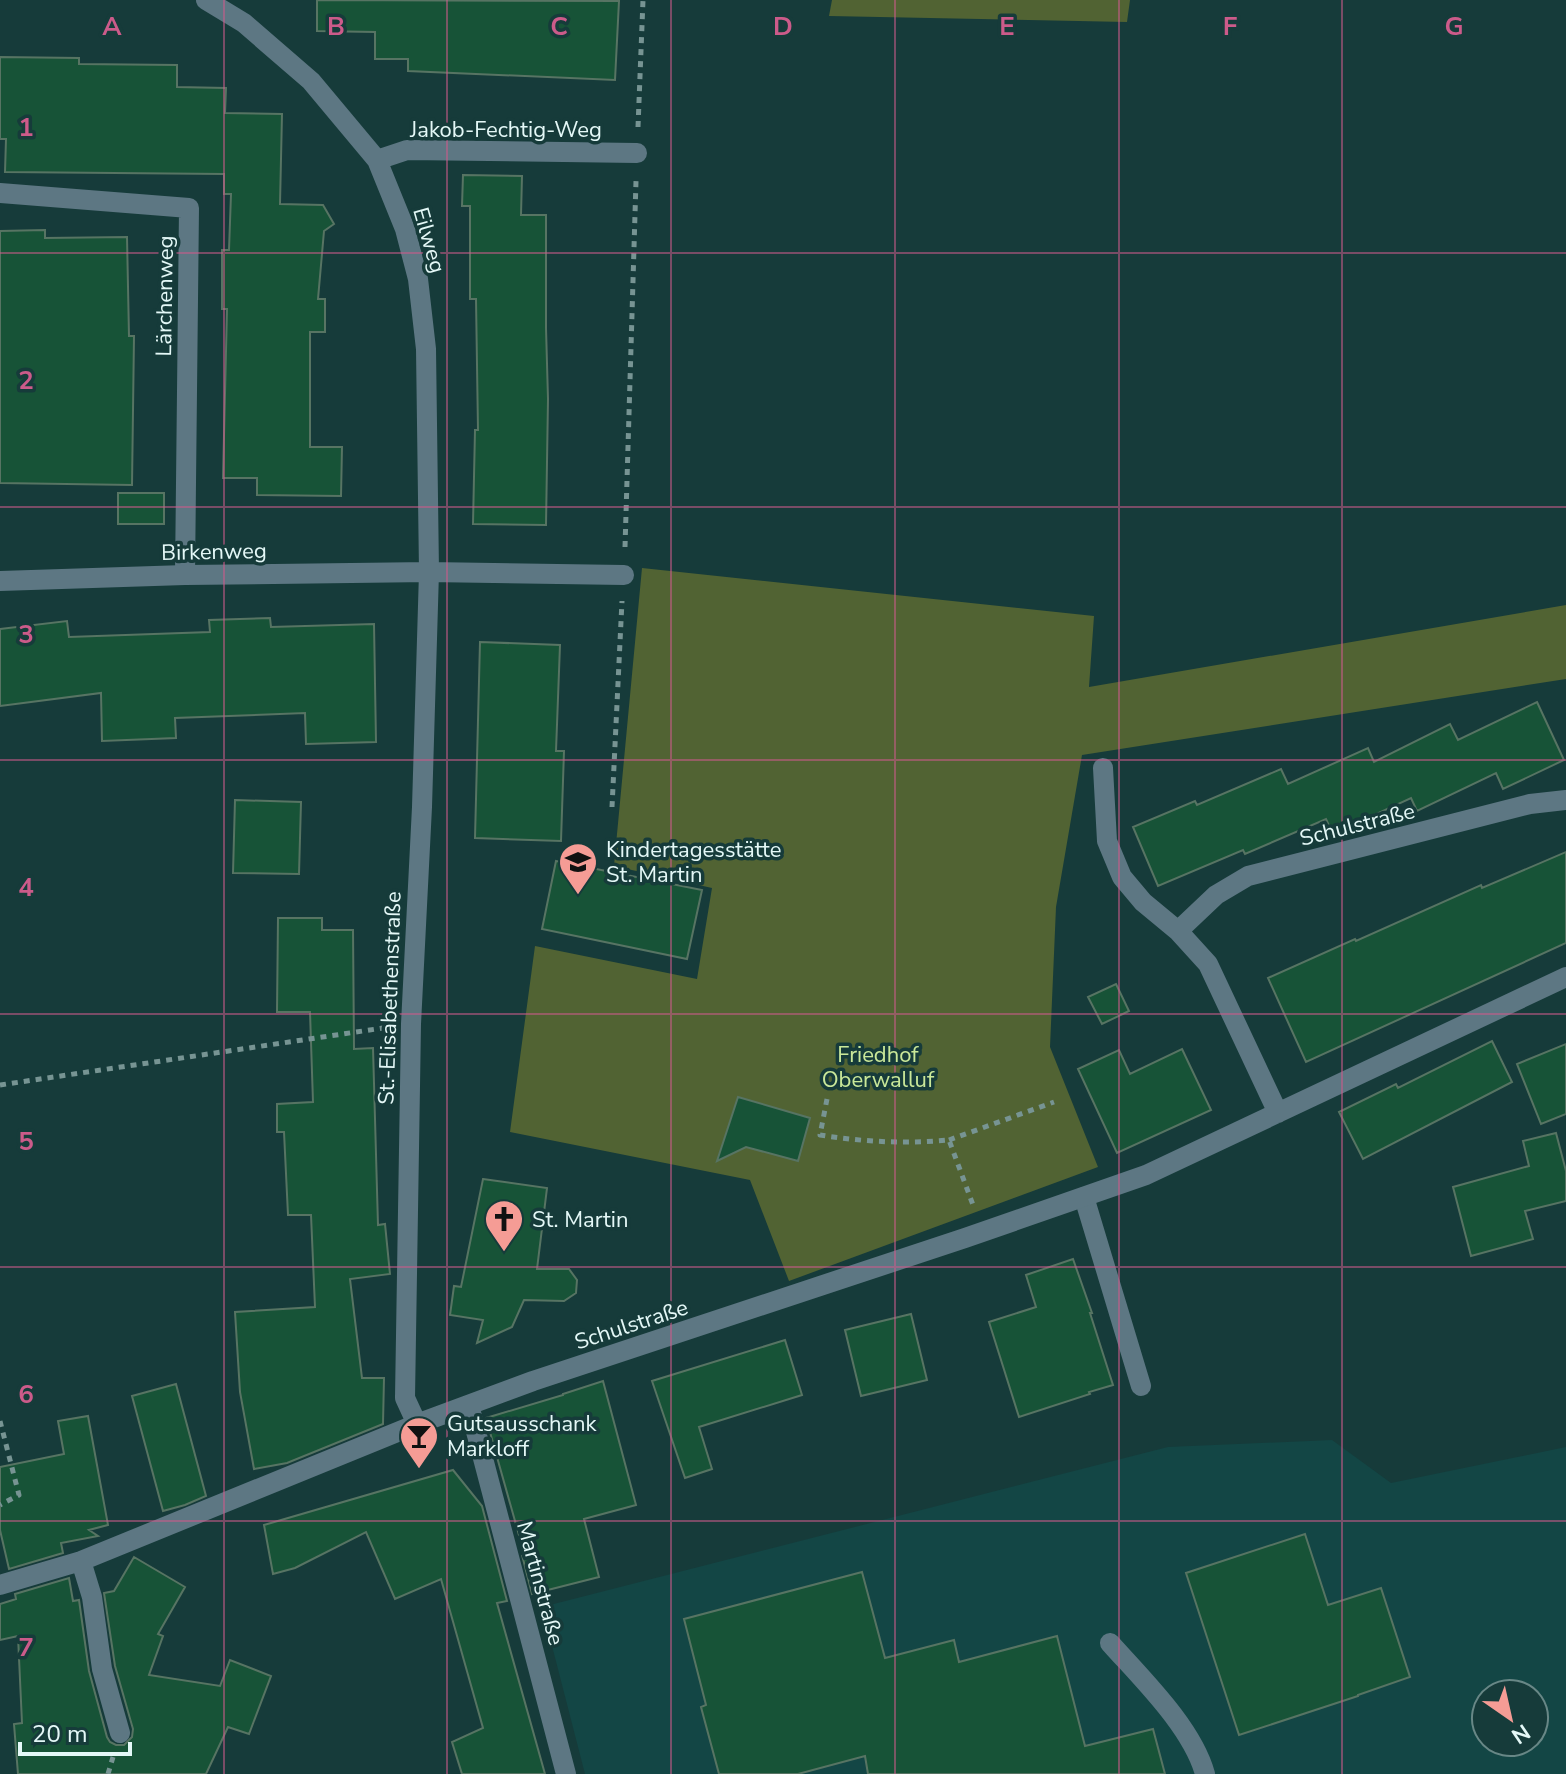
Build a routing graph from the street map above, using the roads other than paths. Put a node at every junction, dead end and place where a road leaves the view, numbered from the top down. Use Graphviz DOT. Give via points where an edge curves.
graph roads {
  1 [pos="206,0"];
  2 [pos="637,153"];
  3 [pos="377,160"];
  4 [pos="0,193"];
  5 [pos="429,572"];
  6 [pos="185,575"];
  7 [pos="624,575"];
  8 [pos="0,581"];
  9 [pos="1103,768"];
  10 [pos="1566,800"];
  11 [pos="1178,931"];
  12 [pos="1566,977"];
  13 [pos="1278,1113"];
  14 [pos="1084,1197"];
  15 [pos="1141,1386"];
  16 [pos="469,1405"];
  17 [pos="417,1424"];
  18 [pos="81,1561"];
  19 [pos="0,1585"];
  20 [pos="1110,1643"];
  21 [pos="120,1733"];
  22 [pos="566,1774"];
  23 [pos="1205,1774"];
  1 -- 3 [label="street, Eilweg" via="244,23 311,81"];
  2 -- 3 [label="street, Jakob-Fechtig-Weg" via="407,150"];
  3 -- 5 [label="street, Eilweg" via="418,279 426,349"];
  4 -- 6 [label="street, Lärchenweg" via="189,208"];
  5 -- 6 [label="street, Birkenweg"];
  5 -- 7 [label="street, Birkenweg"];
  5 -- 17 [label="street, St.-Elisabethenstraße" via="411,1024 405,1398"];
  6 -- 8 [label="street, Birkenweg"];
  9 -- 11 [label="street" via="1107,841 1122,877"];
  10 -- 11 [label="street, Schulstraße" via="1530,804 1248,876 1216,895"];
  11 -- 13 [label="street" via="1208,964"];
  12 -- 13 [label="street, Schulstraße"];
  13 -- 14 [label="street, Schulstraße" via="1146,1175"];
  14 -- 15 [label="street"];
  14 -- 16 [label="street, Schulstraße"];
  16 -- 17 [label="street, Schulstraße"];
  16 -- 22 [label="street, Martinstraße"];
  17 -- 18 [label="street, Schulstraße"];
  18 -- 19 [label="street, Schulstraße"];
  18 -- 21 [label="street"];
  20 -- 23 [label="street" via="1166,1705 1201,1758"];
}
